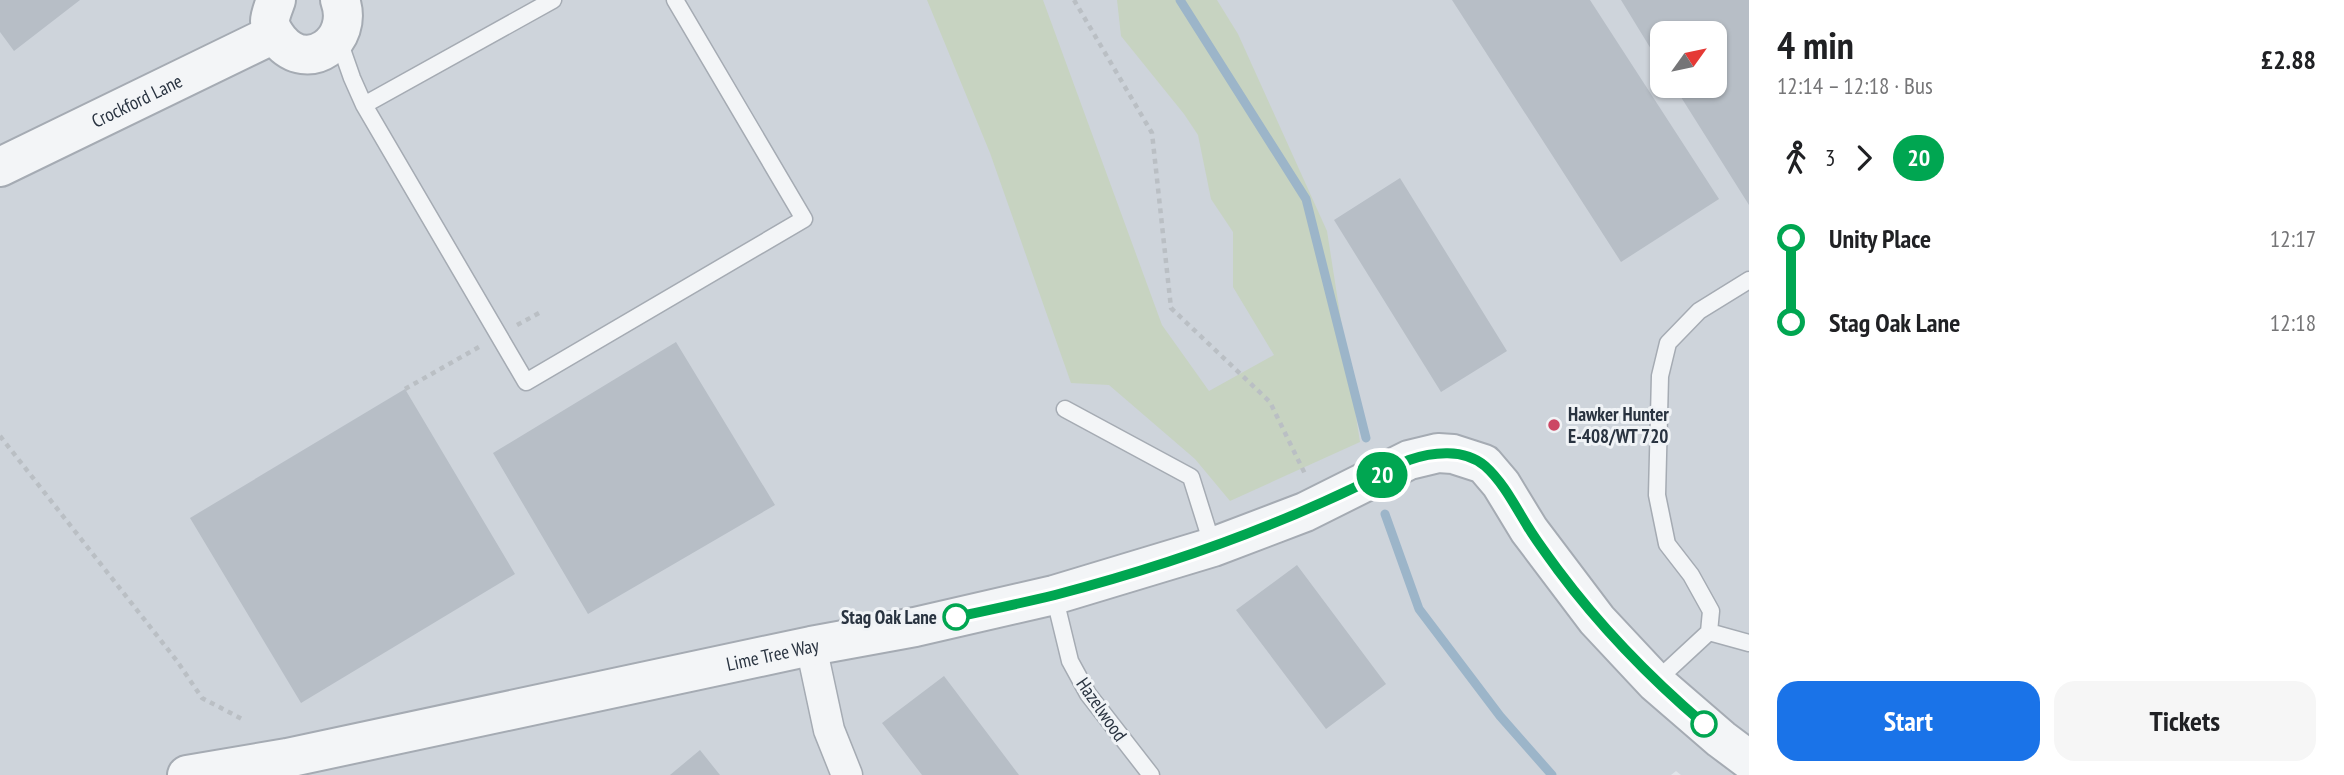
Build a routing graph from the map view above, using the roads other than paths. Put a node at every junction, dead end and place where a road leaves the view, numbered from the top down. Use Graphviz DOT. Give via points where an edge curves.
graph roads {
  1 [pos="340,0"];
  2 [pos="553,0"];
  3 [pos="675,0"];
  4 [pos="275,17"];
  5 [pos="328,45"];
  6 [pos="352,78"];
  7 [pos="364,105"];
  8 [pos="0,167"];
  9 [pos="1749,280"];
  10 [pos="1065,409"];
  11 [pos="1213,547"];
  12 [pos="1054,595"];
  13 [pos="1709,632"];
  14 [pos="1749,643"];
  15 [pos="811,646"];
  16 [pos="1655,682"];
  17 [pos="1749,760"];
  18 [pos="187,775"];
  19 [pos="847,775"];
  20 [pos="1151,775"];
  1 -- 5 [label="street" via="344,24"];
  2 -- 7 [label="lane"];
  3 -- 7 [label="lane" via="804,219 526,382"];
  4 -- 5 [label="street, Crockford Lane" via="285,47 300,54"];
  4 -- 8 [label="street, Crockford Lane"];
  5 -- 6 [label="lane"];
  5 -- 6 [label="lane"];
  6 -- 7 [label="lane"];
  9 -- 13 [label="lane" via="1699,311 1668,343 1660,376 1657,495 1667,544 1710,611"];
  10 -- 11 [label="lane" via="1191,477"];
  11 -- 12 [label="street, Lime Tree Way"];
  11 -- 16 [label="street, Lime Tree Way" via="1305,512 1423,455 1469,458 1483,464 1500,484 1597,620"];
  12 -- 15 [label="street, Lime Tree Way"];
  12 -- 20 [label="lane, Hazelwood" via="1070,661 1088,694"];
  13 -- 14 [label="lane"];
  13 -- 16 [label="lane"];
  15 -- 18 [label="street, Lime Tree Way" via="287,758"];
  15 -- 19 [label="street" via="829,730"];
  16 -- 17 [label="street, Lime Tree Way"];
}
